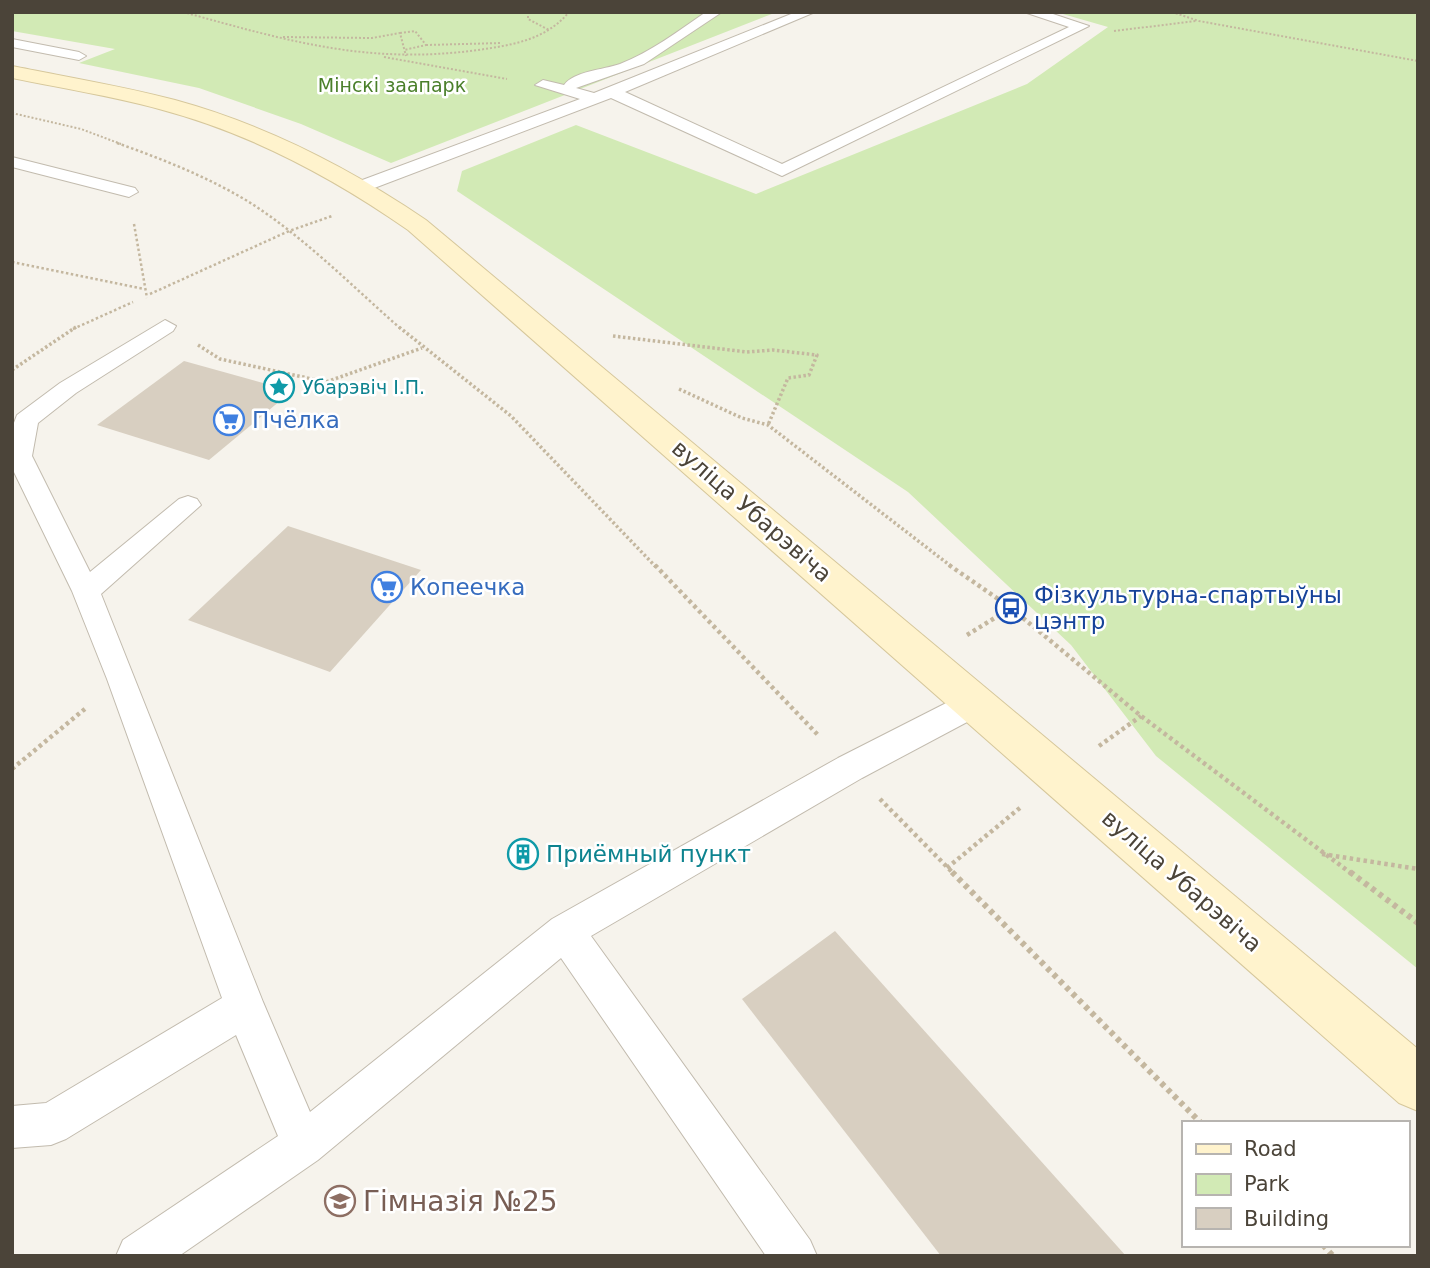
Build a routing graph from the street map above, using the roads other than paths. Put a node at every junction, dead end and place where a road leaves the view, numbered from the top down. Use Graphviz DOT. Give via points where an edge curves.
graph roads {
  1 [pos="715,12"];
  2 [pos="808,12"];
  3 [pos="1031,12"];
  4 [pos="12,43"];
  5 [pos="79,56"];
  6 [pos="12,72"];
  7 [pos="543,85"];
  8 [pos="571,85"];
  9 [pos="612,92"];
  10 [pos="595,99"];
  11 [pos="12,162"];
  12 [pos="363,186"];
  13 [pos="129,192"];
  14 [pos="165,326"];
  15 [pos="188,505"];
  16 [pos="86,591"];
  17 [pos="973,704"];
  18 [pos="565,931"];
  19 [pos="245,1007"];
  20 [pos="1418,1084"];
  21 [pos="12,1127"];
  22 [pos="303,1145"];
  23 [pos="139,1256"];
  24 [pos="794,1256"];
  1 -- 8 [label="lane" via="626,66 591,74"];
  2 -- 9 [label="lane"];
  3 -- 9 [label="lane" via="1082,26 782,171"];
  4 -- 5 [label="lane"];
  6 -- 12 [label="main road, вуліца Убарэвіча" via="169,105 288,149"];
  7 -- 10 [label="lane"];
  9 -- 10 [label="lane"];
  10 -- 12 [label="lane"];
  11 -- 13 [label="lane"];
  12 -- 17 [label="main road, вуліца Убарэвіча" via="472,270"];
  14 -- 16 [label="lane" via="26,420 19,456"];
  15 -- 16 [label="lane"];
  16 -- 19 [label="lane"];
  17 -- 18 [label="lane" via="850,768"];
  17 -- 20 [label="main road, вуліца Убарэвіча"];
  18 -- 22 [label="lane"];
  18 -- 24 [label="lane"];
  19 -- 21 [label="lane" via="51,1125"];
  19 -- 22 [label="lane"];
  22 -- 23 [label="lane"];
}
